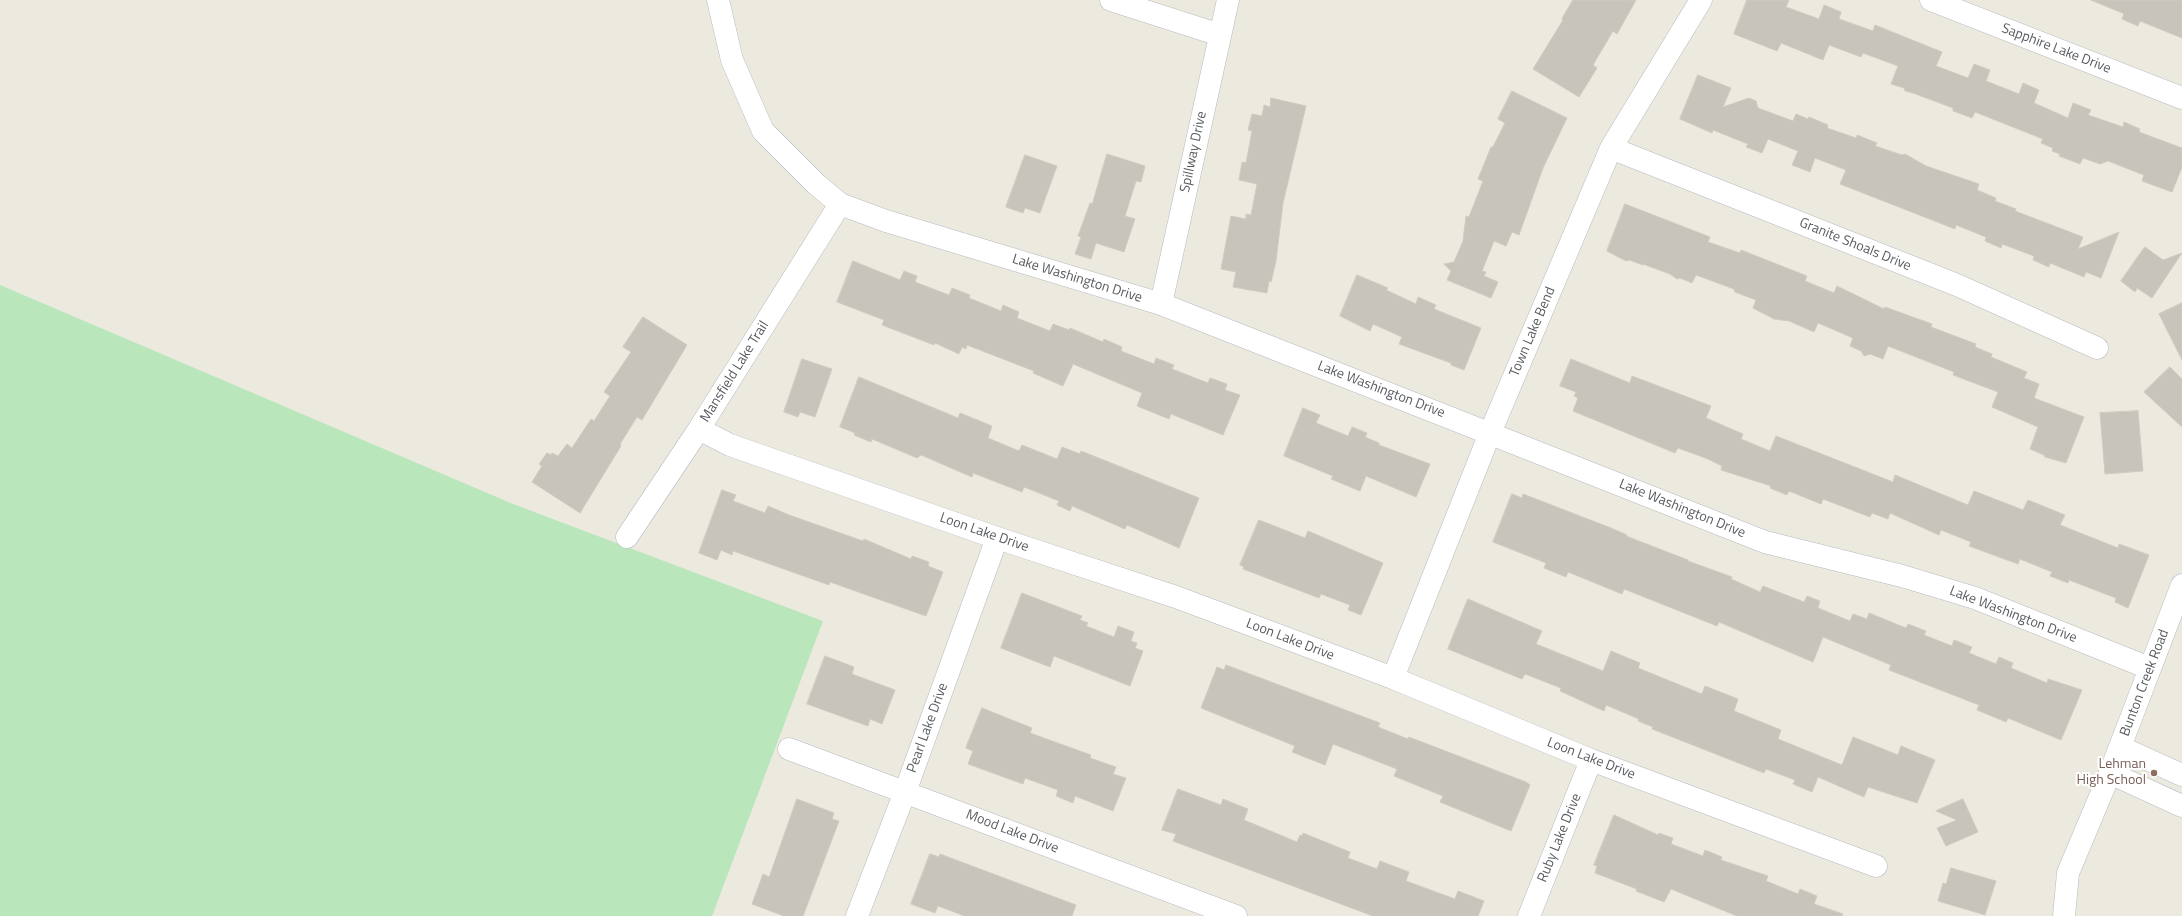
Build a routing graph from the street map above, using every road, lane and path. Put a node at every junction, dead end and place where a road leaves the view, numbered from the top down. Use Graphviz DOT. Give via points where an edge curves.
graph roads {
  1 [pos="718,0"];
  2 [pos="1111,0"];
  3 [pos="1228,0"];
  4 [pos="1701,0"];
  5 [pos="1931,0"];
  6 [pos="1220,35"];
  7 [pos="2182,98"];
  8 [pos="1611,148"];
  9 [pos="840,204"];
  10 [pos="1161,304"];
  11 [pos="2097,348"];
  12 [pos="699,429"];
  13 [pos="1490,433"];
  14 [pos="627,537"];
  15 [pos="997,538"];
  16 [pos="2182,585"];
  17 [pos="2149,668"];
  18 [pos="1393,678"];
  19 [pos="2120,747"];
  20 [pos="789,749"];
  21 [pos="1591,760"];
  22 [pos="2110,773"];
  23 [pos="2182,775"];
  24 [pos="905,792"];
  25 [pos="2182,806"];
  26 [pos="1876,866"];
  27 [pos="857,916"];
  28 [pos="1236,916"];
  29 [pos="1529,916"];
  30 [pos="2064,916"];
  1 -- 9 [label="street, Lake Washington Drive" via="732,60 763,131"];
  2 -- 6 [label="street"];
  3 -- 6 [label="street, Spillway Drive"];
  4 -- 8 [label="street, Town Lake Bend"];
  5 -- 7 [label="street, Sapphire Lake Drive"];
  6 -- 10 [label="street, Spillway Drive"];
  8 -- 11 [label="street, Granite Shoals Drive" via="1957,285"];
  8 -- 13 [label="street, Town Lake Bend"];
  9 -- 10 [label="street, Lake Washington Drive" via="894,223"];
  9 -- 12 [label="street, Mansfield Lake Trail"];
  10 -- 13 [label="street, Lake Washington Drive"];
  12 -- 14 [label="street, Mansfield Lake Trail"];
  12 -- 15 [label="street, Loon Lake Drive" via="730,445"];
  13 -- 17 [label="street, Lake Washington Drive" via="1765,542 1902,576 1975,598"];
  13 -- 18 [label="street, Town Lake Bend"];
  15 -- 18 [label="street, Loon Lake Drive" via="1176,597"];
  15 -- 24 [label="street, Pearl Lake Drive"];
  16 -- 17 [label="street, Bunton Creek Road"];
  17 -- 19 [label="street, Bunton Creek Road"];
  18 -- 21 [label="street, Loon Lake Drive"];
  19 -- 22 [label="street, Bunton Creek Road"];
  19 -- 23 [label="street"];
  20 -- 24 [label="street, Mood Lake Drive"];
  21 -- 26 [label="street, Loon Lake Drive"];
  21 -- 29 [label="street, Ruby Lake Drive"];
  22 -- 25 [label="street"];
  22 -- 30 [label="street, Bunton Creek Road" via="2068,874"];
  24 -- 27 [label="street, Pearl Lake Drive"];
  24 -- 28 [label="street, Mood Lake Drive"];
}
